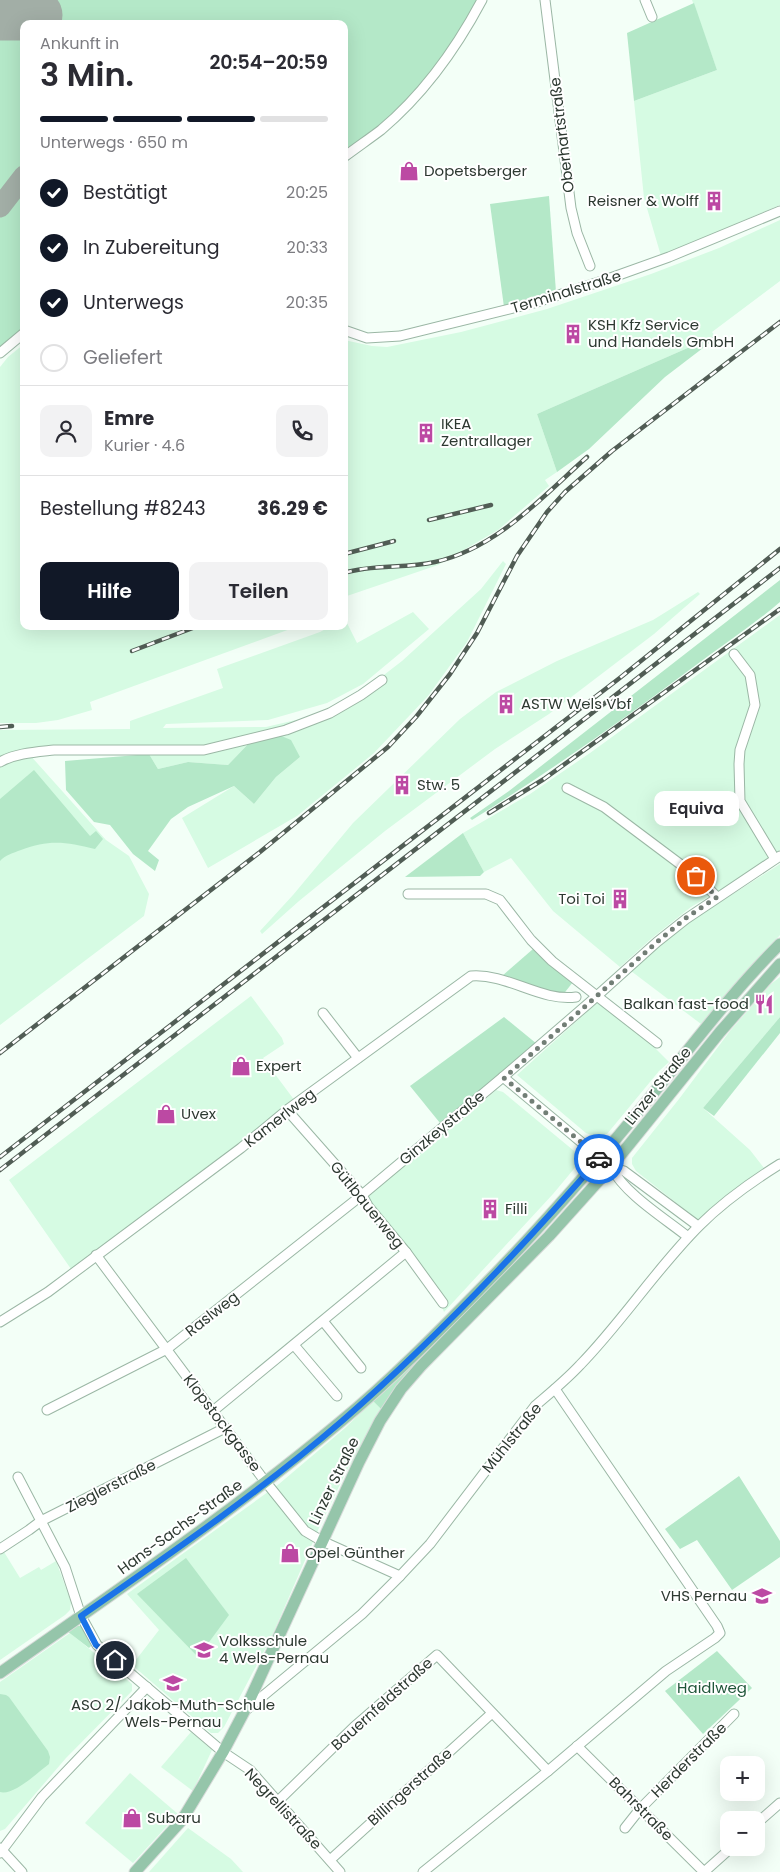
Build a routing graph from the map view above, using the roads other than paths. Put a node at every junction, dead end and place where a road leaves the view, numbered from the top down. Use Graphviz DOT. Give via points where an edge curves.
graph roads {
  1 [pos="482,0"];
  2 [pos="545,0"];
  3 [pos="645,0"];
  4 [pos="652,17"];
  5 [pos="348,154"];
  6 [pos="780,211"];
  7 [pos="590,266"];
  8 [pos="348,331"];
  9 [pos="20,336"];
  10 [pos="0,353"];
  11 [pos="734,654"];
  12 [pos="382,680"];
  13 [pos="0,762"];
  14 [pos="567,788"];
  15 [pos="778,857"];
  16 [pos="408,894"];
  17 [pos="717,897"];
  18 [pos="780,944"];
  19 [pos="780,964"];
  20 [pos="598,996"];
  21 [pos="576,997"];
  22 [pos="323,1014"];
  23 [pos="657,1043"];
  24 [pos="358,1058"];
  25 [pos="504,1078"];
  26 [pos="287,1110"];
  27 [pos="600,1158"];
  28 [pos="780,1164"];
  29 [pos="611,1167"];
  30 [pos="362,1195"];
  31 [pos="698,1226"];
  32 [pos="688,1237"];
  33 [pos="406,1252"];
  34 [pos="96,1255"];
  35 [pos="443,1303"];
  36 [pos="323,1321"];
  37 [pos="0,1322"];
  38 [pos="294,1345"];
  39 [pos="167,1349"];
  40 [pos="361,1368"];
  41 [pos="554,1390"];
  42 [pos="338,1396"];
  43 [pos="370,1396"];
  44 [pos="47,1410"];
  45 [pos="213,1412"];
  46 [pos="225,1428"];
  47 [pos="18,1478"];
  48 [pos="266,1482"];
  49 [pos="41,1521"];
  50 [pos="322,1541"];
  51 [pos="0,1549"];
  52 [pos="400,1576"];
  53 [pos="81,1616"];
  54 [pos="0,1673"];
  55 [pos="147,1687"];
  56 [pos="244,1712"];
  57 [pos="491,1714"];
  58 [pos="734,1714"];
  59 [pos="577,1746"];
  60 [pos="223,1752"];
  61 [pos="548,1771"];
  62 [pos="278,1802"];
  63 [pos="780,1802"];
  64 [pos="640,1809"];
  65 [pos="765,1816"];
  66 [pos="625,1828"];
  67 [pos="1,1850"];
  68 [pos="722,1856"];
  69 [pos="330,1860"];
  70 [pos="22,1872"];
  71 [pos="135,1872"];
  72 [pos="340,1872"];
  73 [pos="423,1872"];
  74 [pos="704,1872"];
  1 -- 5 [label="street" via="460,39 424,87 381,129"];
  2 -- 7 [label="street, Oberhartstraße" via="571,208"];
  3 -- 4 [label="street"];
  6 -- 8 [label="street, Terminalstraße" via="621,275 534,303 400,336 367,338"];
  9 -- 10 [label="street"];
  11 -- 15 [label="street" via="750,675 755,705 740,750 740,801"];
  12 -- 13 [label="street" via="330,713 286,730 204,750 54,750 30,752"];
  14 -- 17 [label="street" via="604,807 696,876"];
  15 -- 17 [label="street, Ginzkeystraße"];
  16 -- 20 [label="street" via="486,894 500,900 552,961"];
  17 -- 20 [label="street, Ginzkeystraße" via="657,942"];
  18 -- 27 [label="main road, Linzer Straße" via="713,1017"];
  19 -- 29 [label="main road, Linzer Straße" via="720,1032"];
  20 -- 23 [label="street"];
  20 -- 25 [label="street, Ginzkeystraße"];
  21 -- 24 [label="street, Kamerlweg" via="562,999 498,979 471,976"];
  22 -- 24 [label="street"];
  24 -- 26 [label="street, Kamerlweg"];
  25 -- 27 [label="street"];
  25 -- 30 [label="street, Ginzkeystraße"];
  26 -- 30 [label="street, Gütlbauerweg"];
  26 -- 34 [label="street, Kamerlweg"];
  27 -- 29 [label="street"];
  27 -- 43 [label="main road, Linzer Straße" via="494,1275"];
  28 -- 31 [label="street, Mühlstraße" via="736,1193"];
  29 -- 31 [label="street" via="624,1171"];
  29 -- 32 [label="street" via="618,1180"];
  29 -- 50 [label="main road, Linzer Straße" via="401,1389 376,1429"];
  30 -- 33 [label="street, Gütlbauerweg"];
  30 -- 39 [label="street, Raslweg"];
  31 -- 32 [label="street, Mühlstraße"];
  32 -- 41 [label="street, Mühlstraße" via="588,1356"];
  33 -- 35 [label="street, Gütlbauerweg"];
  33 -- 36 [label="street"];
  34 -- 37 [label="street, Kamerlweg" via="48,1292"];
  34 -- 39 [label="street, Klopstockgasse"];
  36 -- 38 [label="street"];
  36 -- 40 [label="street"];
  38 -- 42 [label="street"];
  38 -- 45 [label="street"];
  39 -- 44 [label="street, Raslweg"];
  39 -- 45 [label="street, Klopstockgasse"];
  41 -- 52 [label="street, Mühlstraße" via="535,1406 430,1544"];
  41 -- 59 [label="street" via="720,1633 666,1671"];
  43 -- 48 [label="main road, Hans-Sachs-Straße"];
  45 -- 46 [label="street, Klopstockgasse"];
  46 -- 48 [label="street, Klopstockgasse"];
  46 -- 49 [label="street, Zieglerstraße"];
  47 -- 49 [label="street, Negrellistraße"];
  48 -- 50 [label="street, Klopstockgasse" via="306,1531"];
  48 -- 53 [label="main road, Hans-Sachs-Straße"];
  49 -- 51 [label="street, Zieglerstraße"];
  49 -- 53 [label="street, Negrellistraße" via="65,1567"];
  50 -- 52 [label="street, Klopstockgasse"];
  50 -- 56 [label="main road, Linzer Straße"];
  52 -- 56 [label="street, Mühlstraße" via="362,1614"];
  53 -- 54 [label="main road, Hans-Sachs-Straße"];
  53 -- 55 [label="street, Negrellistraße" via="96,1645"];
  55 -- 60 [label="street, Negrellistraße"];
  55 -- 67 [label="street" via="42,1797"];
  56 -- 60 [label="main road, Linzer Straße"];
  57 -- 61 [label="street, Bauernfeldstraße"];
  57 -- 62 [label="street, Bauernfeldstraße" via="436,1656 354,1727"];
  57 -- 69 [label="street, Billingerstraße"];
  58 -- 64 [label="street, Herderstraße"];
  59 -- 61 [label="street"];
  59 -- 64 [label="street, Bahrstraße"];
  60 -- 62 [label="street, Negrellistraße" via="250,1770"];
  60 -- 71 [label="main road, Linzer Straße" via="182,1820"];
  61 -- 73 [label="street"];
  62 -- 69 [label="street, Negrellistraße"];
  63 -- 65 [label="street"];
  64 -- 66 [label="street, Herderstraße"];
  64 -- 74 [label="street, Bahrstraße"];
  67 -- 70 [label="street"];
  68 -- 74 [label="street"];
  69 -- 72 [label="street, Negrellistraße"];
}
